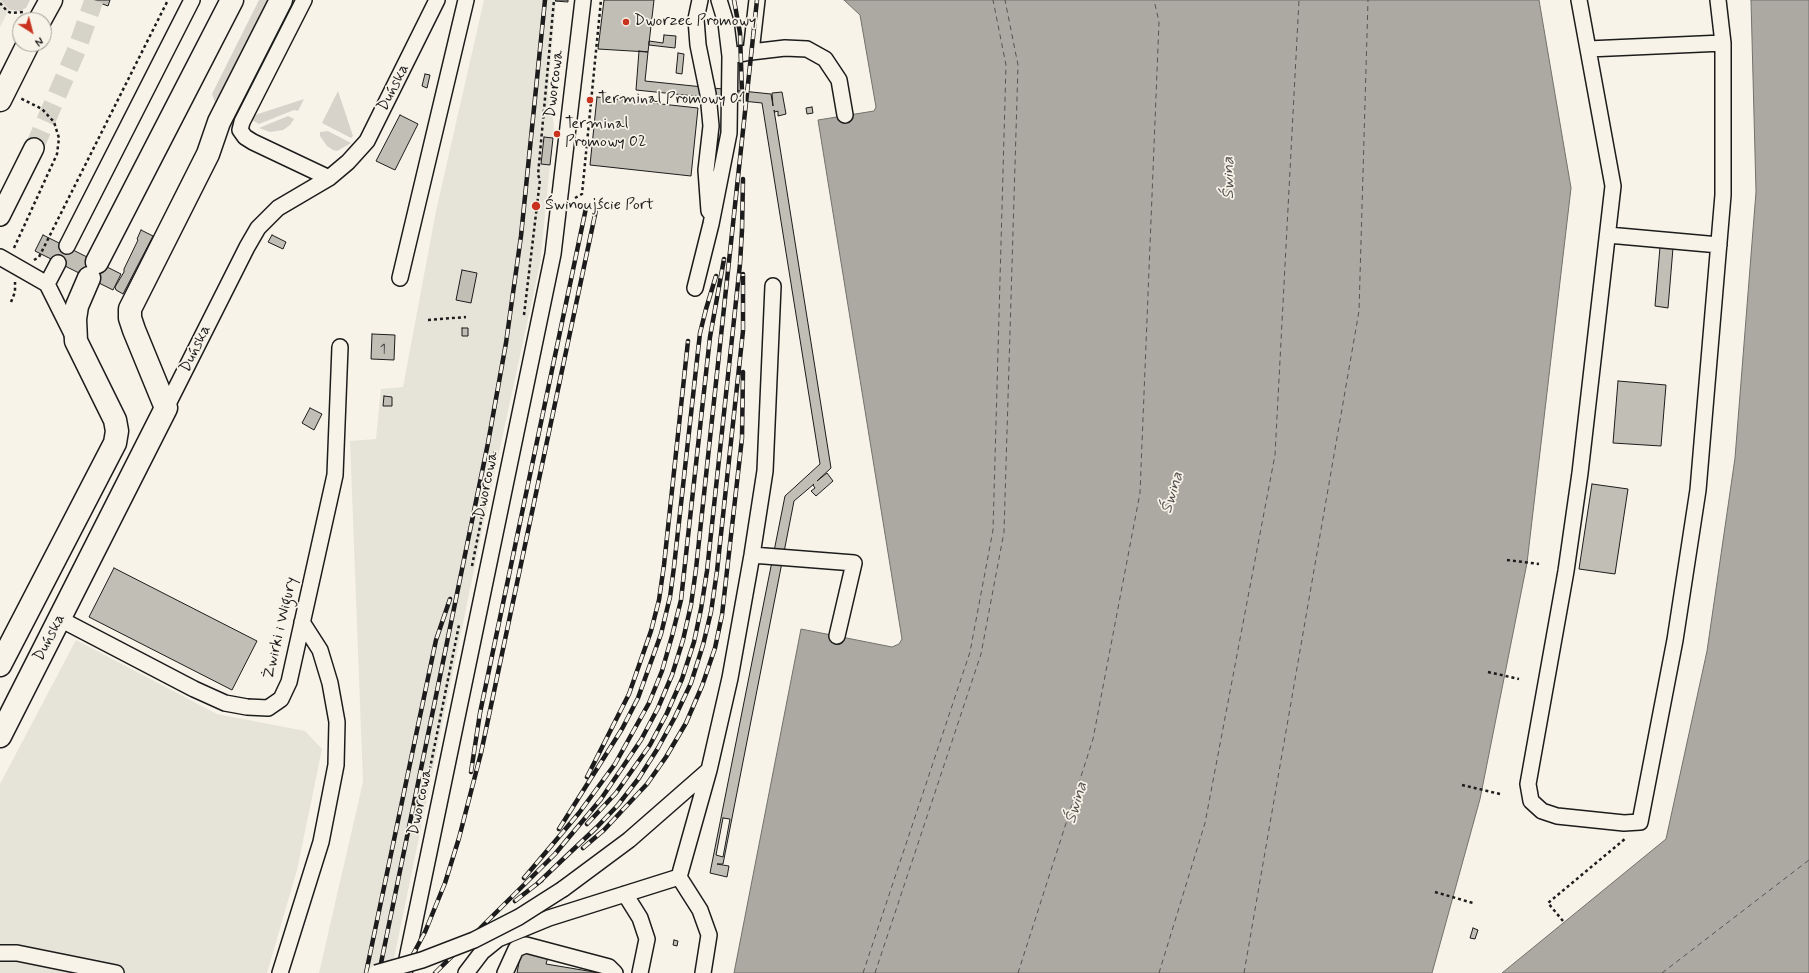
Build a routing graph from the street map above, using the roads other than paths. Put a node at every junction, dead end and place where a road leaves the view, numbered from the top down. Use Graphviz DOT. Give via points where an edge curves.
graph roads {
  1 [pos="51,0"];
  2 [pos="192,0"];
  3 [pos="232,0"];
  4 [pos="281,0"];
  5 [pos="304,0"];
  6 [pos="438,0"];
  7 [pos="466,0"];
  8 [pos="583,0"];
  9 [pos="700,0"];
  10 [pos="719,0"];
  11 [pos="757,0"];
  12 [pos="1579,0"];
  13 [pos="1718,0"];
  14 [pos="37,12"];
  15 [pos="1723,43"];
  16 [pos="1588,49"];
  17 [pos="24,52"];
  18 [pos="751,52"];
  19 [pos="730,56"];
  20 [pos="0,100"];
  21 [pos="845,115"];
  22 [pos="34,148"];
  23 [pos="330,178"];
  24 [pos="0,216"];
  25 [pos="710,224"];
  26 [pos="1608,235"];
  27 [pos="1719,245"];
  28 [pos="67,246"];
  29 [pos="4,252"];
  30 [pos="58,263"];
  31 [pos="400,278"];
  32 [pos="48,284"];
  33 [pos="773,286"];
  34 [pos="695,288"];
  35 [pos="76,341"];
  36 [pos="340,347"];
  37 [pos="166,408"];
  38 [pos="752,555"];
  39 [pos="60,619"];
  40 [pos="302,622"];
  41 [pos="837,636"];
  42 [pos="0,665"];
  43 [pos="0,736"];
  44 [pos="709,770"];
  45 [pos="679,877"];
  46 [pos="625,894"];
  47 [pos="0,953"];
  48 [pos="116,973"];
  49 [pos="280,973"];
  50 [pos="376,973"];
  51 [pos="404,973"];
  52 [pos="466,973"];
  53 [pos="504,973"];
  54 [pos="615,973"];
  55 [pos="640,973"];
  56 [pos="703,973"];
  1 -- 14 [label="highway"];
  2 -- 28 [label="street"];
  3 -- 35 [label="highway" via="93,270 77,306"];
  4 -- 37 [label="highway" via="219,122 208,154 130,309 134,330"];
  5 -- 23 [label="street" via="240,130 244,137 252,142"];
  6 -- 23 [label="street, Duńska" via="367,140"];
  7 -- 31 [label="street"];
  8 -- 51 [label="street, Dworcowa" via="553,254"];
  9 -- 25 [label="street" via="696,19 698,45 708,94 711,126 706,182"];
  10 -- 19 [label="street" via="726,24"];
  11 -- 18 [label="street"];
  12 -- 16 [label="street"];
  13 -- 15 [label="street"];
  15 -- 16 [label="street"];
  15 -- 27 [label="street" via="1723,195"];
  16 -- 26 [label="street" via="1613,186"];
  17 -- 20 [label="highway"];
  18 -- 19 [label="street"];
  18 -- 21 [label="street" via="784,48 807,49 825,59 839,80"];
  19 -- 25 [label="street" via="729,133"];
  22 -- 24 [label="main road"];
  23 -- 37 [label="street, Duńska" via="278,208 258,228 246,247"];
  25 -- 34 [label="street"];
  26 -- 27 [label="street"];
  26 -- 27 [label="street" via="1568,556 1528,784 1531,801 1542,811 1557,816 1607,822 1640,822 1674,640 1698,490"];
  29 -- 32 [label="street"];
  30 -- 32 [label="street"];
  32 -- 35 [label="street"];
  33 -- 38 [label="street" via="765,471"];
  35 -- 42 [label="highway" via="115,420 115,443"];
  36 -- 40 [label="street, Żwirki i Wigury" via="335,475"];
  37 -- 39 [label="highway, Duńska"];
  38 -- 41 [label="street" via="854,563"];
  38 -- 44 [label="street" via="730,678"];
  39 -- 40 [label="street, Żwirki i Wigury" via="194,689 225,703 247,708 268,708 281,699 289,682"];
  39 -- 43 [label="highway, Duńska"];
  40 -- 49 [label="street" via="320,650 330,683 338,722 336,765 321,842"];
  44 -- 45 [label="street"];
  44 -- 50 [label="street, bridge" via="629,840 563,889 519,917 474,940 422,960"];
  45 -- 46 [label="street"];
  45 -- 56 [label="street" via="700,910 709,935"];
  46 -- 52 [label="street" via="549,918 498,940 482,952"];
  46 -- 55 [label="street" via="640,918 647,939"];
  47 -- 48 [label="street" via="17,953"];
  53 -- 54 [label="street" via="516,949 526,945 609,967"];
}
